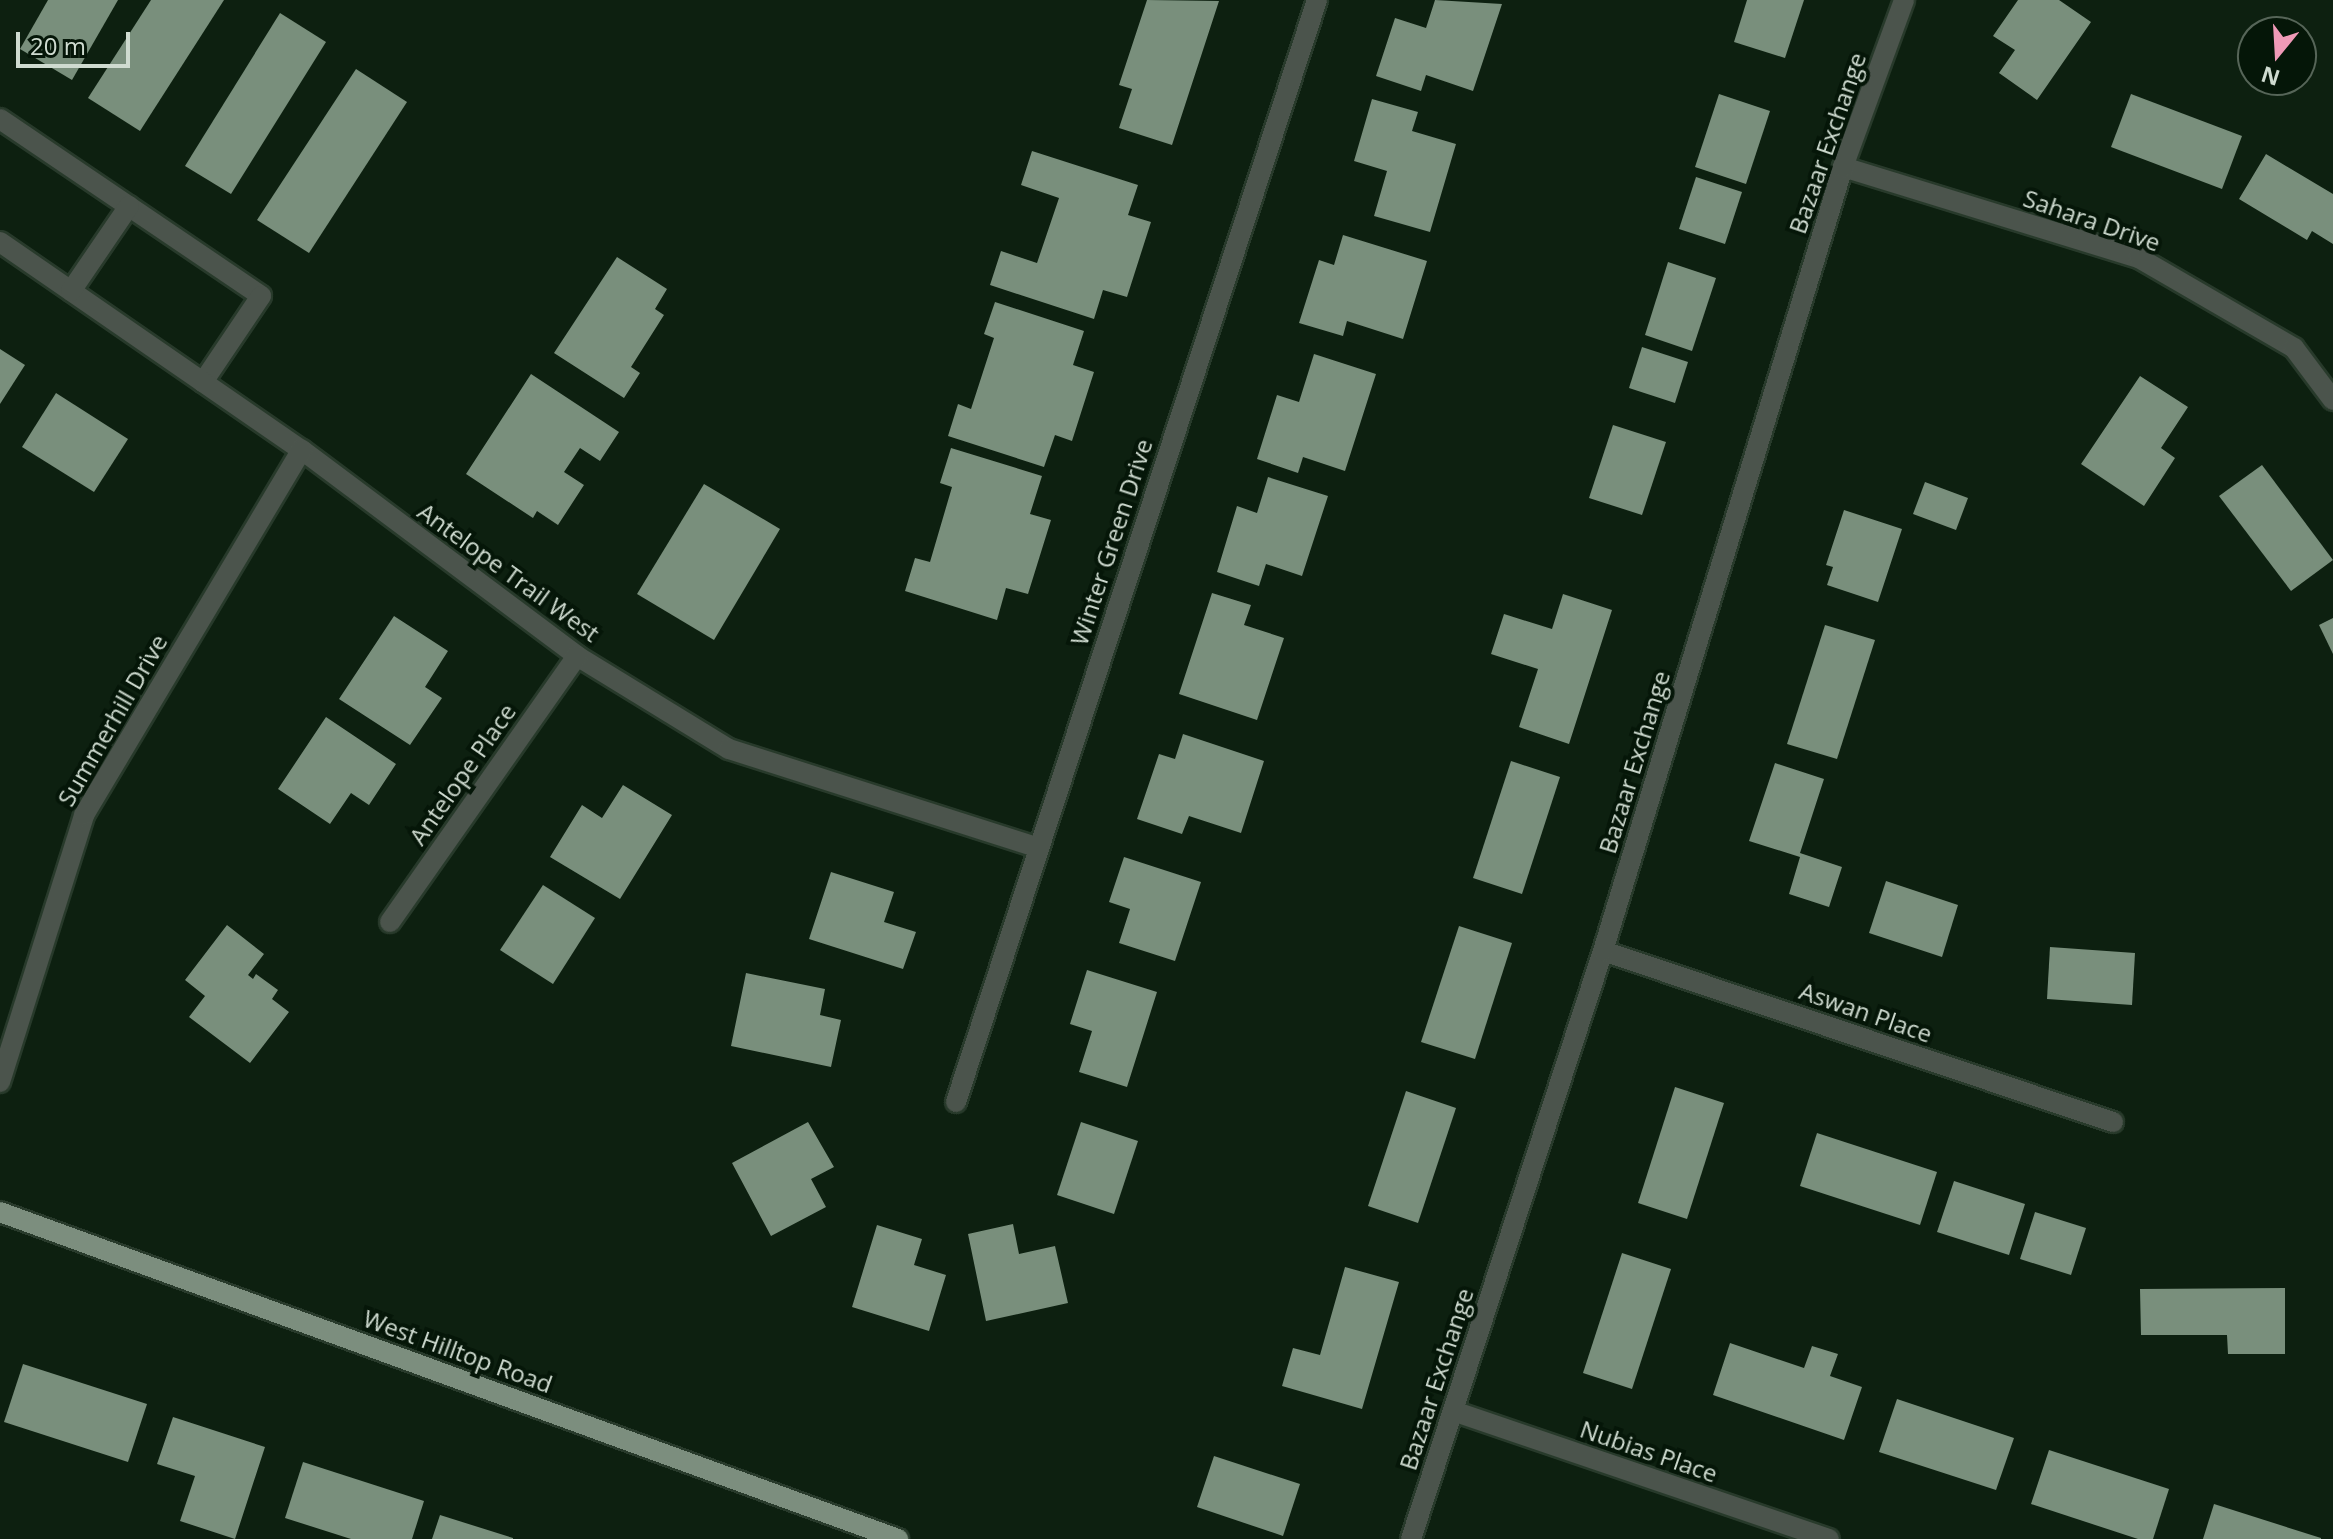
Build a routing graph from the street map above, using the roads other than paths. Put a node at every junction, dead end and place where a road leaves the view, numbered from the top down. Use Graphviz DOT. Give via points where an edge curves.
graph roads {
  1 [pos="1317,0"];
  2 [pos="1904,0"];
  3 [pos="0,119"];
  4 [pos="1843,167"];
  5 [pos="129,206"];
  6 [pos="0,242"];
  7 [pos="71,291"];
  8 [pos="203,382"];
  9 [pos="2333,400"];
  10 [pos="302,450"];
  11 [pos="577,656"];
  12 [pos="1037,847"];
  13 [pos="390,922"];
  14 [pos="1603,951"];
  15 [pos="0,1082"];
  16 [pos="956,1102"];
  17 [pos="2113,1122"];
  18 [pos="0,1212"];
  19 [pos="1453,1411"];
  20 [pos="898,1539"];
  21 [pos="1411,1539"];
  22 [pos="1829,1539"];
  1 -- 12 [label="street, Winter Green Drive"];
  2 -- 4 [label="street, Bazaar Exchange"];
  3 -- 5 [label="street"];
  4 -- 9 [label="street, Sahara Drive" via="2139,258 2294,348"];
  4 -- 14 [label="street, Bazaar Exchange"];
  5 -- 7 [label="street"];
  5 -- 8 [label="street" via="261,296"];
  6 -- 7 [label="street, Antelope Trail West"];
  7 -- 8 [label="street, Antelope Trail West"];
  8 -- 10 [label="street, Antelope Trail West"];
  10 -- 11 [label="street, Antelope Trail West"];
  10 -- 15 [label="street, Summerhill Drive" via="84,815"];
  11 -- 12 [label="street, Antelope Trail West" via="729,749"];
  11 -- 13 [label="street, Antelope Place"];
  12 -- 16 [label="street, Winter Green Drive"];
  14 -- 17 [label="street, Aswan Place"];
  14 -- 19 [label="street, Bazaar Exchange"];
  18 -- 20 [label="main road, West Hilltop Road"];
  19 -- 21 [label="street, Bazaar Exchange"];
  19 -- 22 [label="street, Nubias Place"];
}
